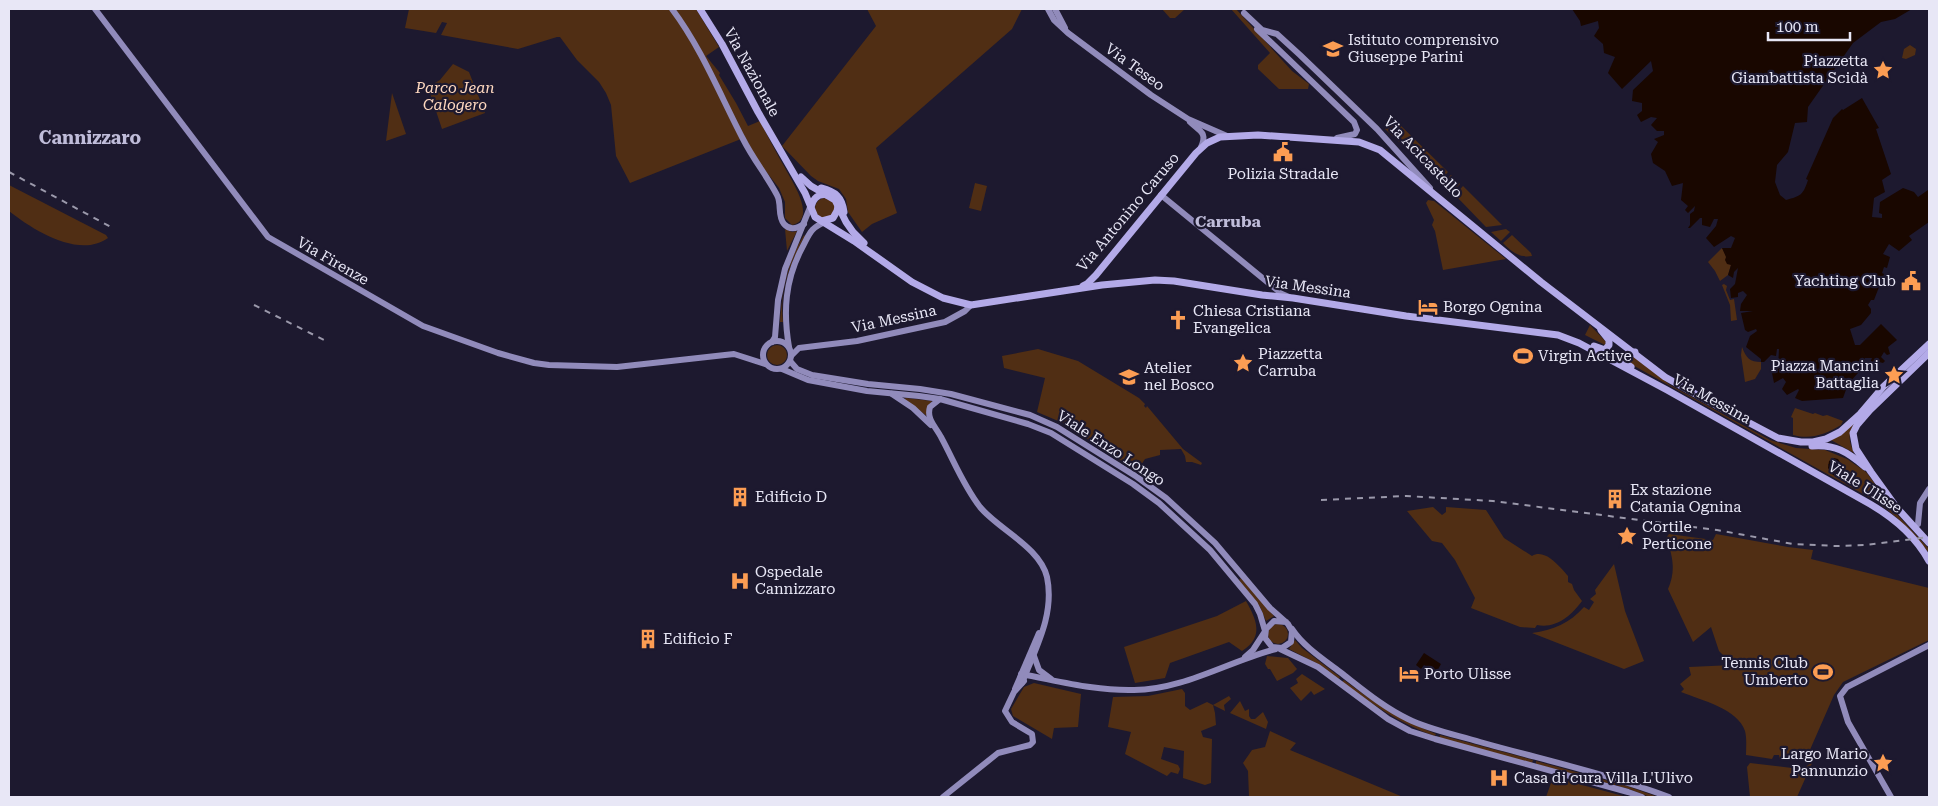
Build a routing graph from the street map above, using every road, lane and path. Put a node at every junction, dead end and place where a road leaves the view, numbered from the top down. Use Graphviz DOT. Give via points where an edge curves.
graph roads {
  1 [pos="95,9"];
  2 [pos="672,9"];
  3 [pos="700,9"];
  4 [pos="1048,9"];
  5 [pos="1055,9"];
  6 [pos="1242,11"];
  7 [pos="1273,32"];
  8 [pos="1068,33"];
  9 [pos="1286,58"];
  10 [pos="1188,119"];
  11 [pos="1227,136"];
  12 [pos="1332,139"];
  13 [pos="1201,147"];
  14 [pos="779,149"];
  15 [pos="801,177"];
  16 [pos="829,195"];
  17 [pos="1161,195"];
  18 [pos="1437,196"];
  19 [pos="837,204"];
  20 [pos="810,209"];
  21 [pos="825,221"];
  22 [pos="846,222"];
  23 [pos="804,224"];
  24 [pos="854,240"];
  25 [pos="806,241"];
  26 [pos="882,261"];
  27 [pos="1096,276"];
  28 [pos="1102,285"];
  29 [pos="1073,289"];
  30 [pos="1293,298"];
  31 [pos="971,305"];
  32 [pos="1593,321"];
  33 [pos="772,342"];
  34 [pos="1579,343"];
  35 [pos="1929,344"];
  36 [pos="789,347"];
  37 [pos="1635,352"];
  38 [pos="1929,354"];
  39 [pos="791,358"];
  40 [pos="765,364"];
  41 [pos="782,369"];
  42 [pos="1666,390"];
  43 [pos="891,393"];
  44 [pos="940,399"];
  45 [pos="940,434"];
  46 [pos="1778,438"];
  47 [pos="1802,465"];
  48 [pos="1871,472"];
  49 [pos="1929,489"];
  50 [pos="1918,527"];
  51 [pos="1929,543"];
  52 [pos="1929,560"];
  53 [pos="1288,624"];
  54 [pos="1043,627"];
  55 [pos="1265,632"];
  56 [pos="1929,646"];
  57 [pos="1278,648"];
  58 [pos="1034,655"];
  59 [pos="1234,664"];
  60 [pos="1023,674"];
  61 [pos="1035,677"];
  62 [pos="1054,681"];
  63 [pos="1022,683"];
  64 [pos="1014,692"];
  65 [pos="943,797"];
  66 [pos="1642,797"];
  67 [pos="1670,797"];
  68 [pos="1891,797"];
  1 -- 40 [label="main road, Via Firenze" via="268,237 423,326 534,363 617,367 734,354"];
  2 -- 23 [label="main road" via="698,48 747,147 778,197 781,219 792,228"];
  3 -- 14 [label="main road, Via Nazionale"];
  4 -- 8 [label="main road"];
  5 -- 8 [label="main road"];
  6 -- 7 [label="main road, Via Acicastello" via="1262,30"];
  6 -- 9 [label="main road, Via Acicastello"];
  7 -- 9 [label="main road" via="1269,38"];
  7 -- 18 [label="main road, Via Acicastello" via="1377,128"];
  8 -- 10 [label="main road, Via Teseo"];
  9 -- 12 [label="main road, Via Acicastello" via="1322,89 1356,126 1353,136"];
  10 -- 11 [label="main road"];
  10 -- 13 [label="main road" via="1203,135"];
  11 -- 12 [label="main road"];
  11 -- 13 [label="main road"];
  12 -- 18 [label="main road" via="1358,142 1380,150"];
  13 -- 17 [label="main road, Via Antonino Caruso"];
  14 -- 15 [label="main road"];
  14 -- 20 [label="main road" via="802,187"];
  15 -- 16 [label="main road" via="810,186"];
  15 -- 22 [label="main road" via="836,194 842,202"];
  16 -- 19 [label="main road"];
  16 -- 20 [label="main road" via="818,196"];
  17 -- 27 [label="main road, Via Antonino Caruso"];
  17 -- 30 [label="main road" via="1282,294"];
  18 -- 32 [label="main road, Via Acicastello"];
  19 -- 21 [label="main road" via="836,215"];
  19 -- 22 [label="main road"];
  20 -- 21 [label="main road" via="815,217"];
  20 -- 23 [label="main road"];
  21 -- 24 [label="main road"];
  21 -- 25 [label="main road" via="814,228"];
  22 -- 26 [label="main road"];
  23 -- 33 [label="main road" via="780,285"];
  24 -- 25 [label="main road" via="827,228 817,230"];
  24 -- 26 [label="main road"];
  25 -- 36 [label="main road" via="788,287 785,313"];
  26 -- 31 [label="main road" via="944,298"];
  27 -- 28 [label="main road" via="1095,282"];
  27 -- 29 [label="main road, Via Antonino Caruso" via="1086,285"];
  28 -- 29 [label="main road, Via Messina"];
  28 -- 30 [label="main road, Via Messina" via="1174,281"];
  29 -- 31 [label="main road, Via Messina"];
  30 -- 34 [label="main road, Via Messina" via="1558,335"];
  31 -- 39 [label="main road, Via Messina" via="945,322 857,341 799,348"];
  32 -- 34 [label="main road" via="1609,340 1608,348 1602,350 1588,343"];
  32 -- 37 [label="main road, Via Acicastello"];
  33 -- 36 [label="main road" via="780,341"];
  33 -- 40 [label="main road" via="763,352"];
  34 -- 42 [label="main road, Via Messina"];
  35 -- 46 [label="main road, Via Messina" via="1845,428 1826,439 1806,442"];
  36 -- 39 [label="main road"];
  37 -- 42 [label="main road" via="1625,356 1625,363 1658,380"];
  37 -- 46 [label="main road, Via Messina" via="1677,384"];
  38 -- 48 [label="main road" via="1854,429 1854,443"];
  39 -- 41 [label="main road"];
  39 -- 53 [label="main road, Viale Enzo Longo" via="797,369 812,375 951,394 1030,415 1057,427 1137,477 1180,510 1215,543 1270,608"];
  40 -- 41 [label="main road" via="772,369"];
  41 -- 43 [label="main road, Viale Enzo Longo" via="808,380"];
  42 -- 47 [label="main road, Via Messina"];
  43 -- 44 [label="main road, Viale Enzo Longo"];
  43 -- 45 [label="main road" via="914,408"];
  44 -- 45 [label="main road" via="928,412"];
  44 -- 55 [label="main road, Viale Enzo Longo" via="1042,429 1133,484 1210,550 1255,604"];
  45 -- 54 [label="main road" via="979,505 1029,550 1044,569 1049,600"];
  46 -- 48 [label="main road" via="1798,446 1835,448"];
  47 -- 52 [label="main road, Viale Ulisse" via="1885,513 1913,538"];
  48 -- 50 [label="main road, Viale Ulisse" via="1897,508"];
  49 -- 50 [label="main road" via="1920,503"];
  50 -- 51 [label="main road, Viale Ulisse"];
  53 -- 55 [label="main road" via="1280,620 1272,622"];
  53 -- 57 [label="main road" via="1292,639 1287,646"];
  53 -- 67 [label="main road, Viale Enzo Longo" via="1308,647 1388,708 1410,720 1629,782"];
  54 -- 58 [label="main road"];
  54 -- 60 [label="main road"];
  55 -- 57 [label="main road" via="1268,643"];
  55 -- 59 [label="main road" via="1253,650"];
  56 -- 68 [label="main road" via="1847,687 1840,696 1848,722"];
  57 -- 59 [label="main road"];
  57 -- 66 [label="main road" via="1318,667 1403,727 1435,740"];
  58 -- 60 [label="main road"];
  58 -- 62 [label="main road" via="1039,670"];
  59 -- 62 [label="main road" via="1185,680 1135,690 1087,688"];
  60 -- 61 [label="main road"];
  60 -- 63 [label="main road"];
  60 -- 64 [label="main road"];
  61 -- 62 [label="main road"];
  61 -- 63 [label="main road"];
  63 -- 64 [label="main road"];
  64 -- 65 [label="main road" via="1006,714 1012,722 1031,733 1034,739 1030,745 998,753"];
}
